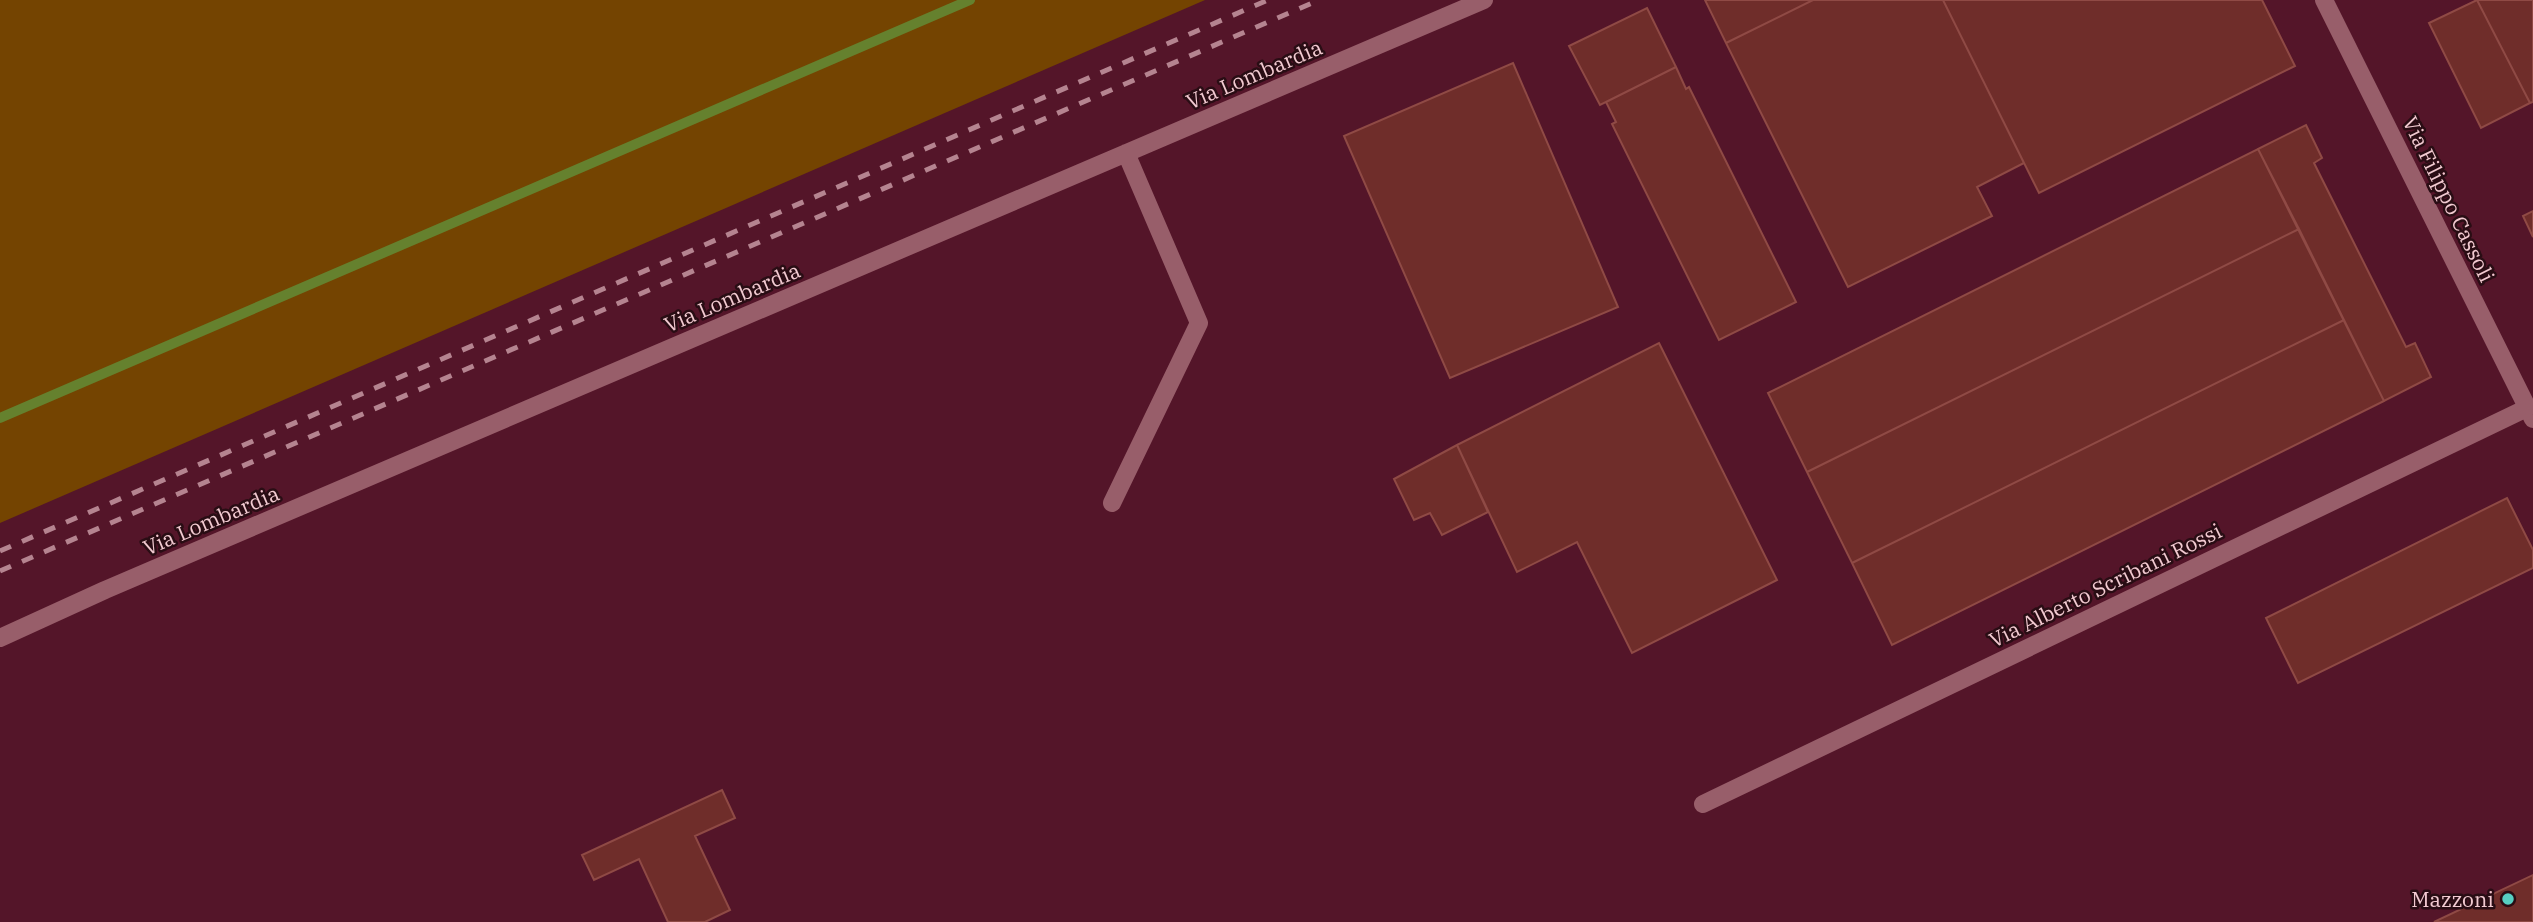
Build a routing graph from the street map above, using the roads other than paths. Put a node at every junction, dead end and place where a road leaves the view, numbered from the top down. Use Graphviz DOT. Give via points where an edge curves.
graph roads {
  1 [pos="1484,0"];
  2 [pos="2325,0"];
  3 [pos="1126,153"];
  4 [pos="2530,413"];
  5 [pos="1112,503"];
  6 [pos="0,638"];
  7 [pos="1703,804"];
  1 -- 3 [label="street, Via Lombardia"];
  2 -- 4 [label="street, Via Filippo Cassoli"];
  3 -- 5 [label="street" via="1199,323"];
  3 -- 6 [label="street, Via Lombardia"];
  4 -- 7 [label="street, Via Alberto Scribani Rossi"];
}
